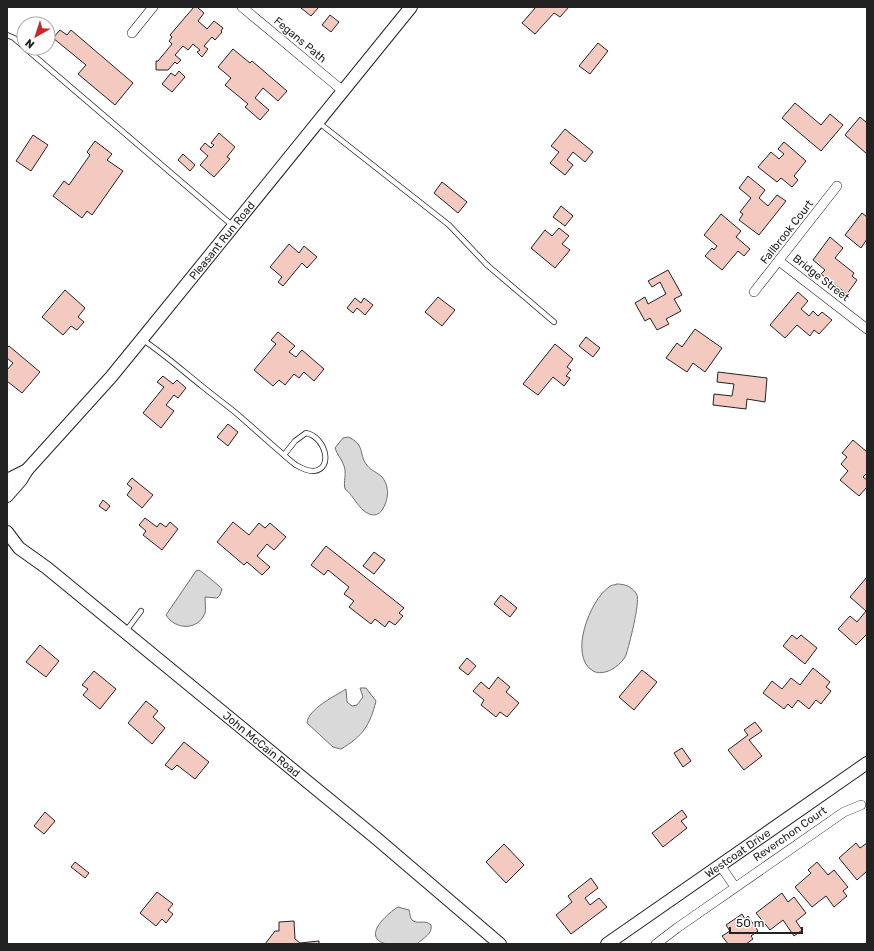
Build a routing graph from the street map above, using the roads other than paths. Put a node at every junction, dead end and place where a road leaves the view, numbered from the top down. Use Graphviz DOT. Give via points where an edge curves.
graph roads {
  1 [pos="153,7"];
  2 [pos="242,7"];
  3 [pos="411,7"];
  4 [pos="132,33"];
  5 [pos="7,35"];
  6 [pos="16,40"];
  7 [pos="34,56"];
  8 [pos="342,91"];
  9 [pos="318,122"];
  10 [pos="837,186"];
  11 [pos="234,227"];
  12 [pos="779,261"];
  13 [pos="754,292"];
  14 [pos="554,322"];
  15 [pos="867,329"];
  16 [pos="142,339"];
  17 [pos="284,455"];
  18 [pos="27,470"];
  19 [pos="7,480"];
  20 [pos="7,496"];
  21 [pos="7,532"];
  22 [pos="7,545"];
  23 [pos="19,548"];
  24 [pos="141,611"];
  25 [pos="125,632"];
  26 [pos="867,763"];
  27 [pos="861,805"];
  28 [pos="720,865"];
  29 [pos="735,887"];
  30 [pos="500,944"];
  31 [pos="608,944"];
  32 [pos="656,944"];
  1 -- 4 [label="street"];
  2 -- 8 [label="street, Fegans Path"];
  3 -- 8 [label="main road, Pleasant Run Road"];
  5 -- 6 [label="lane"];
  7 -- 11 [label="lane"];
  8 -- 9 [label="main road, Pleasant Run Road"];
  9 -- 11 [label="main road, Pleasant Run Road"];
  9 -- 14 [label="lane" via="449,225 487,265"];
  10 -- 12 [label="street, Fallbrook Court"];
  11 -- 16 [label="main road, Pleasant Run Road"];
  12 -- 13 [label="street, Fallbrook Court"];
  12 -- 15 [label="street, Bridge Street"];
  16 -- 17 [label="lane"];
  16 -- 18 [label="main road, Pleasant Run Road"];
  17 -- 17 [label="lane" via="295,441 306,433 318,438 326,455 325,462 314,471 305,469"];
  18 -- 19 [label="main road, Pleasant Run Road"];
  18 -- 20 [label="main road, Pleasant Run Road"];
  21 -- 23 [label="main road, John McCain Road"];
  22 -- 23 [label="main road, John McCain Road"];
  23 -- 25 [label="main road, John McCain Road"];
  24 -- 25 [label="lane"];
  25 -- 30 [label="main road, John McCain Road"];
  26 -- 28 [label="main road, Westcoat Drive"];
  27 -- 29 [label="street, Reverchon Court" via="844,812"];
  28 -- 29 [label="street"];
  28 -- 31 [label="main road, Westcoat Drive"];
  29 -- 32 [label="street, Reverchon Court"];
}
